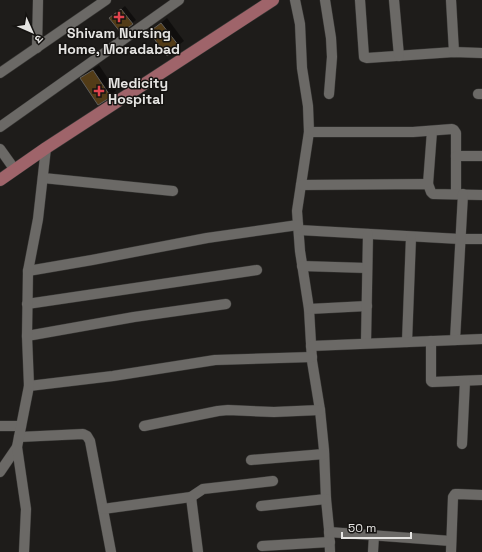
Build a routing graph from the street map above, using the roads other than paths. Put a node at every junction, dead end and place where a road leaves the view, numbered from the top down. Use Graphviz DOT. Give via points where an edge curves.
graph roads {
  1 [pos="38,0"];
  2 [pos="106,0"];
  3 [pos="179,0"];
  4 [pos="274,0"];
  5 [pos="295,0"];
  6 [pos="325,0"];
  7 [pos="360,0"];
  8 [pos="394,0"];
  9 [pos="451,0"];
  10 [pos="36,48"];
  11 [pos="454,52"];
  12 [pos="482,53"];
  13 [pos="399,56"];
  14 [pos="0,74"];
  15 [pos="329,94"];
  16 [pos="0,127"];
  17 [pos="432,131"];
  18 [pos="309,132"];
  19 [pos="46,148"];
  20 [pos="0,149"];
  21 [pos="456,156"];
  22 [pos="482,156"];
  23 [pos="15,170"];
  24 [pos="43,178"];
  25 [pos="0,180"];
  26 [pos="428,184"];
  27 [pos="301,185"];
  28 [pos="173,191"];
  29 [pos="459,194"];
  30 [pos="482,195"];
  31 [pos="298,228"];
  32 [pos="368,234"];
  33 [pos="411,236"];
  34 [pos="460,239"];
  35 [pos="482,239"];
  36 [pos="302,266"];
  37 [pos="367,268"];
  38 [pos="257,270"];
  39 [pos="28,271"];
  40 [pos="27,304"];
  41 [pos="226,304"];
  42 [pos="367,306"];
  43 [pos="309,309"];
  44 [pos="27,336"];
  45 [pos="482,339"];
  46 [pos="455,340"];
  47 [pos="431,341"];
  48 [pos="407,342"];
  49 [pos="366,343"];
  50 [pos="311,346"];
  51 [pos="312,358"];
  52 [pos="482,380"];
  53 [pos="465,381"];
  54 [pos="29,386"];
  55 [pos="320,410"];
  56 [pos="0,426"];
  57 [pos="21,426"];
  58 [pos="144,426"];
  59 [pos="18,442"];
  60 [pos="462,444"];
  61 [pos="324,454"];
  62 [pos="251,460"];
  63 [pos="0,472"];
  64 [pos="273,480"];
  65 [pos="482,494"];
  66 [pos="190,497"];
  67 [pos="326,499"];
  68 [pos="261,506"];
  69 [pos="103,509"];
  70 [pos="374,535"];
  71 [pos="451,541"];
  72 [pos="330,542"];
  73 [pos="262,546"];
  74 [pos="24,552"];
  75 [pos="112,552"];
  76 [pos="198,552"];
  77 [pos="373,552"];
  78 [pos="451,552"];
  1 -- 10 [label="street"];
  2 -- 10 [label="street"];
  3 -- 16 [label="street"];
  4 -- 19 [label="main road"];
  5 -- 18 [label="street" via="300,24"];
  6 -- 15 [label="street" via="332,38"];
  7 -- 13 [label="street" via="364,57"];
  8 -- 13 [label="street"];
  9 -- 11 [label="street"];
  10 -- 14 [label="street"];
  11 -- 12 [label="street"];
  11 -- 13 [label="street"];
  17 -- 18 [label="street"];
  17 -- 21 [label="street" via="454,130"];
  17 -- 26 [label="street"];
  18 -- 27 [label="street"];
  19 -- 23 [label="main road"];
  19 -- 24 [label="street"];
  20 -- 23 [label="street"];
  21 -- 22 [label="street"];
  21 -- 29 [label="street"];
  23 -- 25 [label="main road"];
  24 -- 28 [label="street"];
  24 -- 39 [label="street"];
  26 -- 27 [label="street"];
  26 -- 29 [label="street" via="433,194"];
  27 -- 31 [label="street" via="297,211"];
  29 -- 30 [label="street"];
  29 -- 34 [label="street"];
  31 -- 32 [label="street"];
  31 -- 36 [label="street"];
  31 -- 39 [label="street" via="207,238"];
  32 -- 33 [label="street"];
  32 -- 37 [label="street"];
  33 -- 34 [label="street"];
  33 -- 48 [label="street"];
  34 -- 35 [label="street"];
  34 -- 46 [label="street"];
  36 -- 37 [label="street"];
  36 -- 43 [label="street"];
  37 -- 42 [label="street"];
  38 -- 40 [label="street"];
  39 -- 40 [label="street"];
  40 -- 44 [label="street"];
  41 -- 44 [label="street"];
  42 -- 43 [label="street"];
  42 -- 49 [label="street"];
  43 -- 50 [label="street"];
  44 -- 54 [label="street"];
  45 -- 46 [label="street"];
  46 -- 47 [label="street"];
  47 -- 48 [label="street"];
  47 -- 53 [label="street" via="432,382"];
  48 -- 49 [label="street"];
  49 -- 50 [label="street"];
  50 -- 51 [label="street"];
  51 -- 54 [label="street" via="215,360"];
  51 -- 55 [label="street"];
  52 -- 53 [label="street"];
  53 -- 60 [label="street"];
  54 -- 57 [label="street"];
  55 -- 58 [label="street" via="228,410"];
  55 -- 61 [label="street"];
  56 -- 57 [label="street"];
  57 -- 59 [label="street"];
  59 -- 63 [label="street"];
  59 -- 69 [label="street" via="83,434 87,436"];
  59 -- 74 [label="street" via="26,510"];
  61 -- 62 [label="street"];
  61 -- 67 [label="street"];
  64 -- 66 [label="street" via="202,489"];
  65 -- 71 [label="street" via="455,494 453,497"];
  66 -- 69 [label="street"];
  66 -- 76 [label="street"];
  67 -- 68 [label="street"];
  67 -- 72 [label="street"];
  69 -- 75 [label="street"];
  70 -- 71 [label="street"];
  70 -- 72 [label="street"];
  70 -- 77 [label="street"];
  71 -- 78 [label="street"];
  72 -- 73 [label="street"];
}
